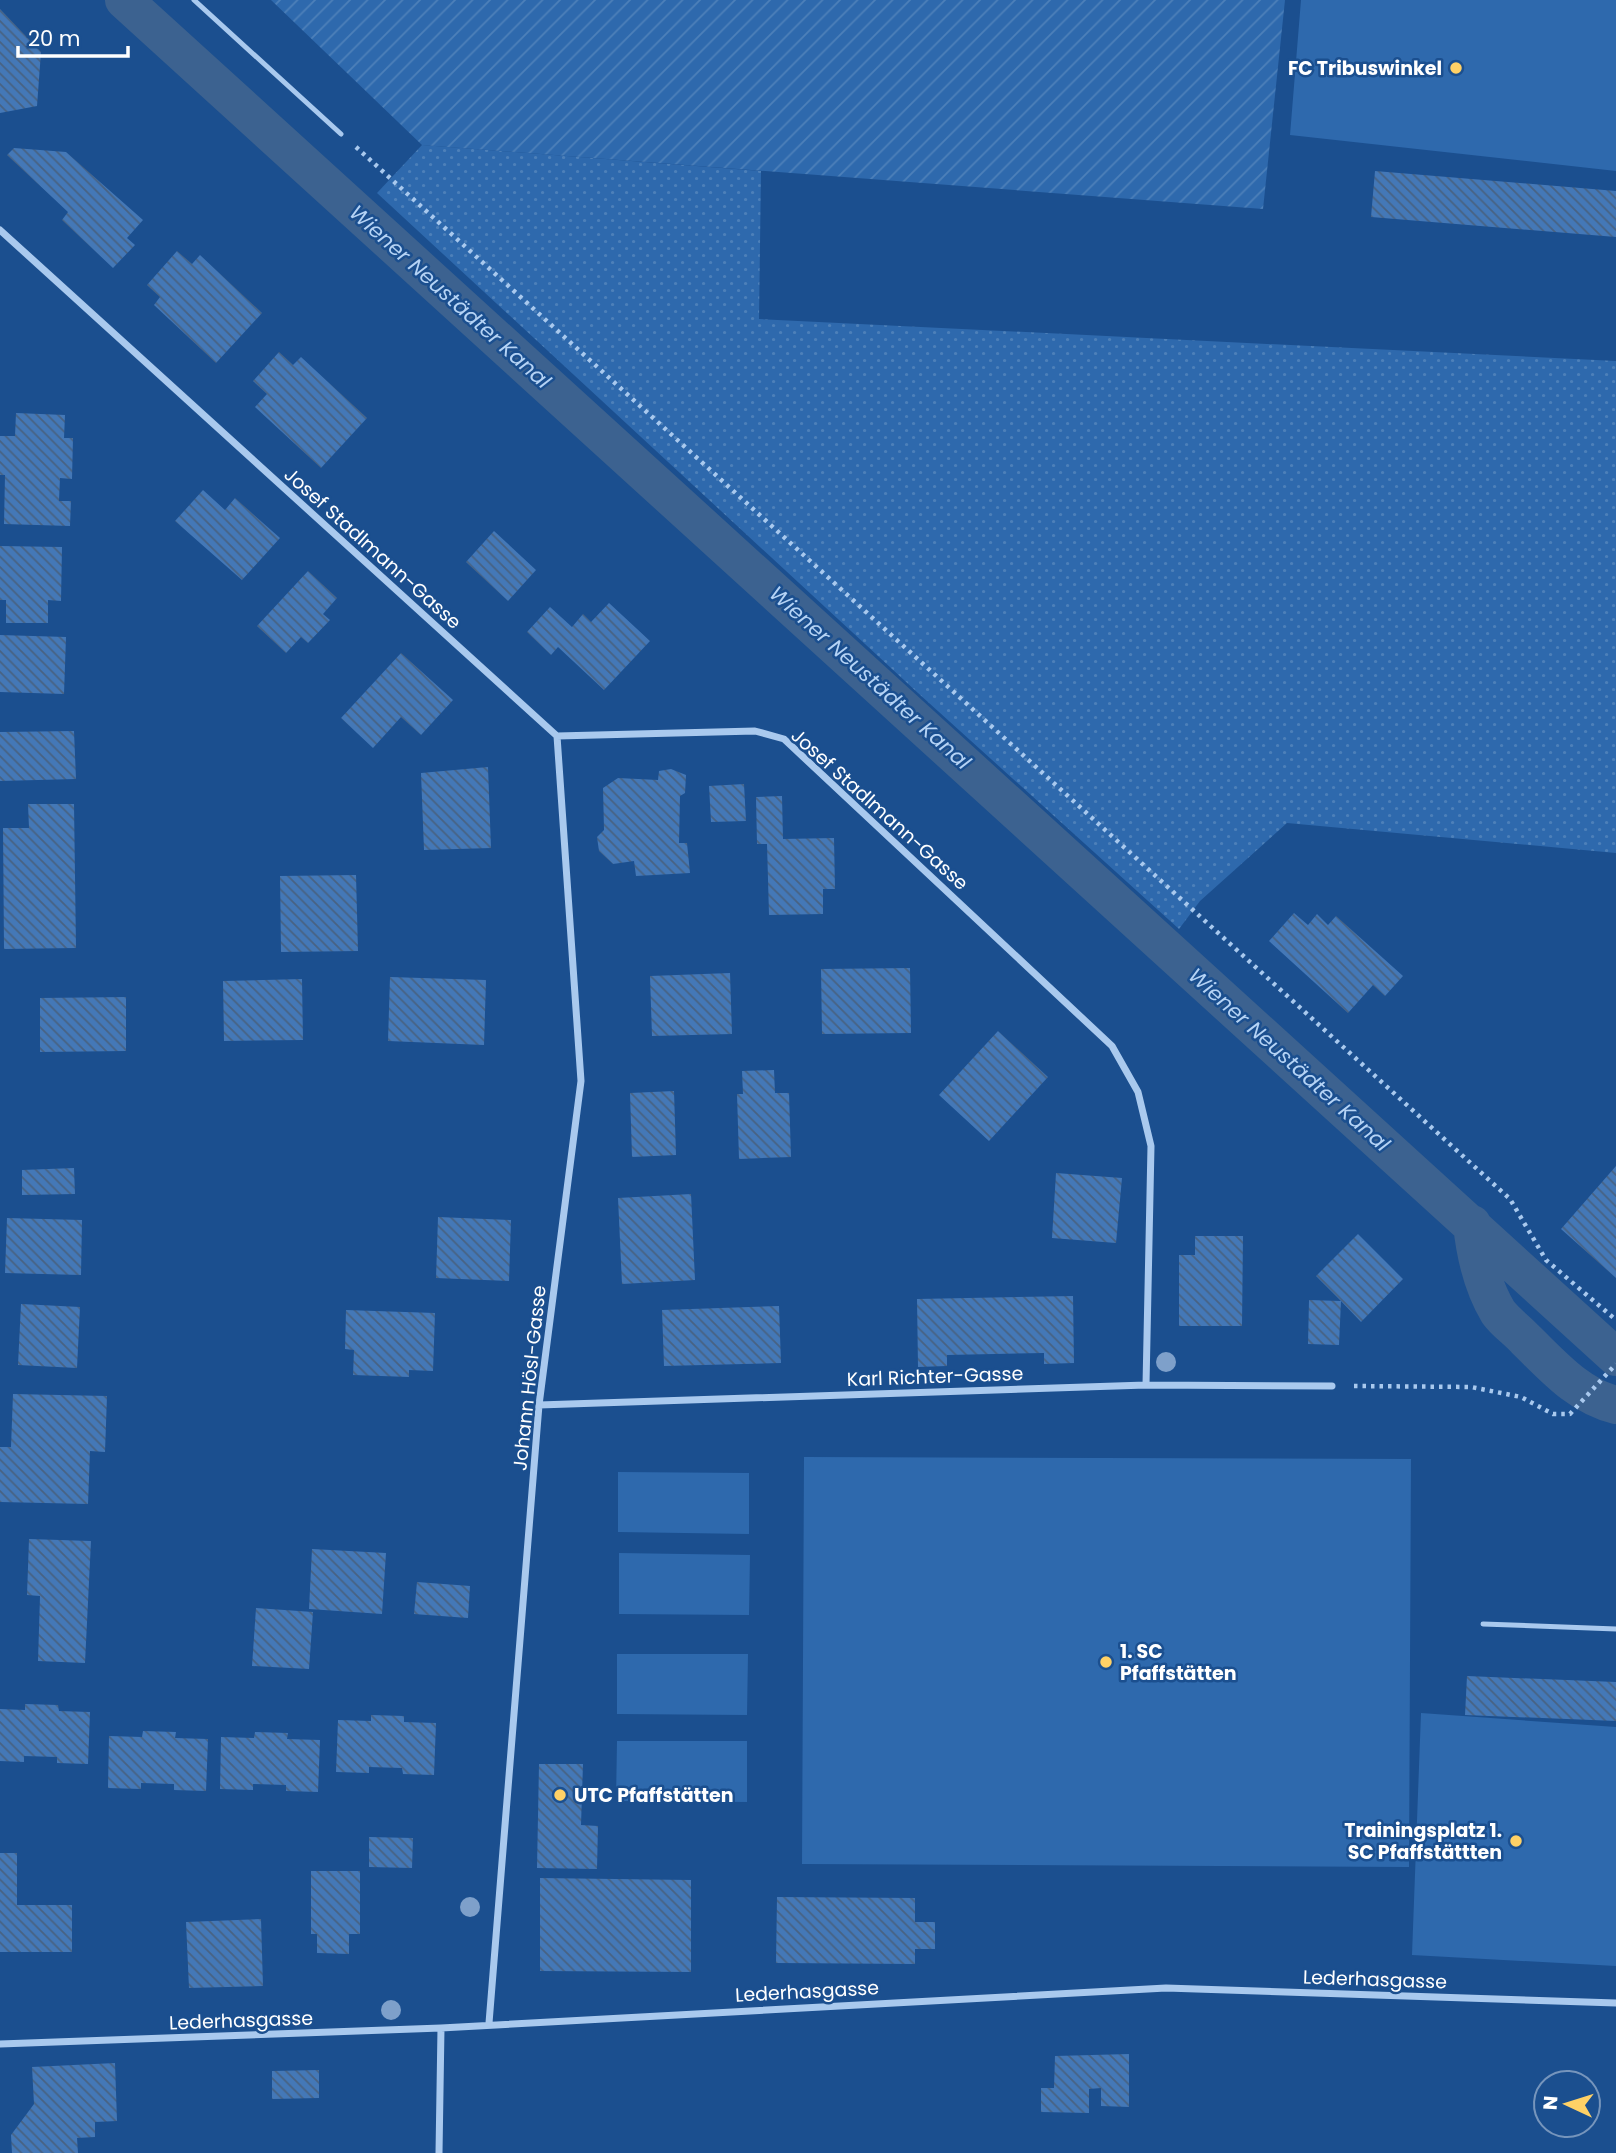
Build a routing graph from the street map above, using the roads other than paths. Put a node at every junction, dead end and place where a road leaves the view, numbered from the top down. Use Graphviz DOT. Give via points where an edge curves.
graph roads {
  1 [pos="194,0"];
  2 [pos="341,134"];
  3 [pos="0,230"];
  4 [pos="557,736"];
  5 [pos="1146,1385"];
  6 [pos="1332,1386"];
  7 [pos="539,1405"];
  8 [pos="1483,1624"];
  9 [pos="1616,1629"];
  10 [pos="1616,2003"];
  11 [pos="489,2023"];
  12 [pos="441,2028"];
  13 [pos="0,2045"];
  14 [pos="439,2153"];
  1 -- 2 [label="lane"];
  3 -- 4 [label="street, Josef Stadlmann-Gasse"];
  4 -- 5 [label="street, Josef Stadlmann-Gasse" via="755,731 784,739 1112,1046 1138,1092 1151,1146"];
  4 -- 7 [label="street, Johann Hösl-Gasse" via="582,1081"];
  5 -- 6 [label="street, Karl Richter-Gasse"];
  5 -- 7 [label="street, Karl Richter-Gasse"];
  7 -- 11 [label="street, Johann Hösl-Gasse"];
  8 -- 9 [label="lane"];
  10 -- 11 [label="street, Lederhasgasse" via="1166,1988"];
  11 -- 12 [label="street, Lederhasgasse"];
  12 -- 13 [label="street, Lederhasgasse"];
  12 -- 14 [label="street"];
}
